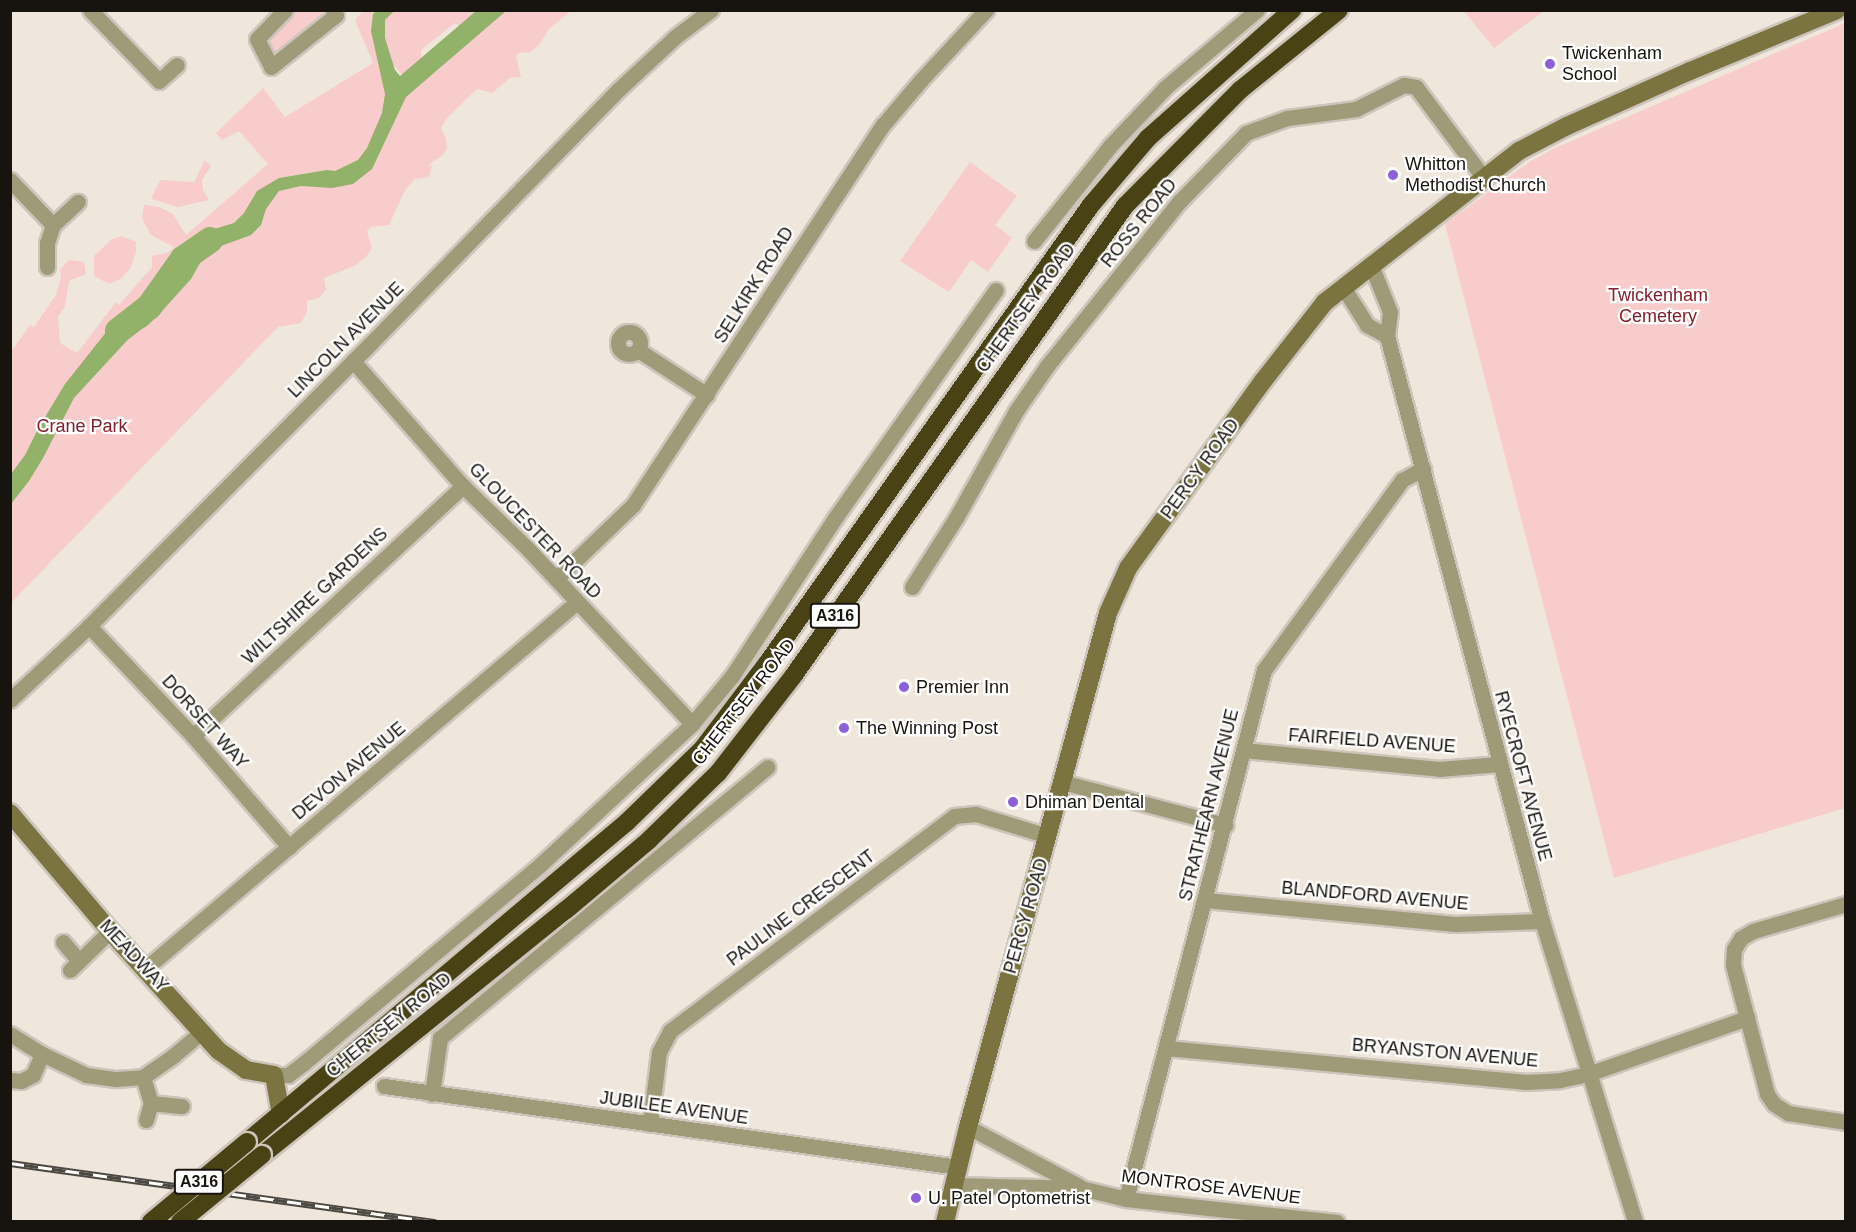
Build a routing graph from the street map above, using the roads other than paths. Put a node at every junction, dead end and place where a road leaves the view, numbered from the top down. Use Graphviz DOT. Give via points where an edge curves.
graph roads {
  1 [pos="90,10"];
  2 [pos="285,10"];
  3 [pos="333,10"];
  4 [pos="711,10"];
  5 [pos="986,10"];
  6 [pos="1257,10"];
  7 [pos="1292,10"];
  8 [pos="1339,10"];
  9 [pos="1837,10"];
  10 [pos="177,65"];
  11 [pos="1483,177"];
  12 [pos="10,180"];
  13 [pos="78,202"];
  14 [pos="53,225"];
  15 [pos="1035,241"];
  16 [pos="1371,265"];
  17 [pos="47,267"];
  18 [pos="1343,287"];
  19 [pos="996,290"];
  20 [pos="1387,336"];
  21 [pos="638,350"];
  22 [pos="353,361"];
  23 [pos="707,395"];
  24 [pos="1423,469"];
  25 [pos="463,486"];
  26 [pos="556,579"];
  27 [pos="912,587"];
  28 [pos="577,602"];
  29 [pos="89,626"];
  30 [pos="10,700"];
  31 [pos="692,724"];
  32 [pos="193,736"];
  33 [pos="1243,750"];
  34 [pos="1499,764"];
  35 [pos="768,767"];
  36 [pos="1062,782"];
  37 [pos="10,813"];
  38 [pos="1225,825"];
  39 [pos="1048,836"];
  40 [pos="290,847"];
  41 [pos="540,865"];
  42 [pos="553,882"];
  43 [pos="1205,900"];
  44 [pos="1845,904"];
  45 [pos="1542,921"];
  46 [pos="110,931"];
  47 [pos="63,942"];
  48 [pos="146,968"];
  49 [pos="1747,1018"];
  50 [pos="200,1033"];
  51 [pos="10,1034"];
  52 [pos="1166,1048"];
  53 [pos="42,1054"];
  54 [pos="1588,1074"];
  55 [pos="274,1075"];
  56 [pos="143,1077"];
  57 [pos="10,1080"];
  58 [pos="384,1086"];
  59 [pos="432,1094"];
  60 [pos="152,1102"];
  61 [pos="182,1106"];
  62 [pos="281,1114"];
  63 [pos="146,1120"];
  64 [pos="1845,1122"];
  65 [pos="650,1124"];
  66 [pos="968,1127"];
  67 [pos="958,1167"];
  68 [pos="953,1185"];
  69 [pos="1081,1188"];
  70 [pos="1126,1198"];
  71 [pos="151,1221"];
  72 [pos="180,1221"];
  73 [pos="945,1221"];
  74 [pos="1337,1221"];
  75 [pos="1635,1221"];
  1 -- 10 [label="street" via="159,81"];
  2 -- 3 [label="street" via="256,39 271,67 336,15"];
  4 -- 22 [label="street, LINCOLN AVENUE" via="675,37 618,90"];
  5 -- 23 [label="street, SELKIRK ROAD" via="883,125"];
  6 -- 15 [label="street, CHERTSEY ROAD" via="1166,87 1110,146"];
  7 -- 42 [label="highway, CHERTSEY ROAD / A316" via="1148,138 1098,196 775,653 704,747 627,822"];
  8 -- 72 [label="highway, CHERTSEY ROAD / A316, bridge" via="1240,90 1125,206 794,675 718,773 649,840 566,910"];
  9 -- 11 [label="street, PERCY ROAD" via="1567,126 1519,151"];
  11 -- 16 [label="street, PERCY ROAD"];
  11 -- 27 [label="street, ROSS ROAD" via="1416,87 1404,85 1356,109 1287,118 1245,133 1179,202 1047,366"];
  12 -- 14 [label="street"];
  13 -- 14 [label="street"];
  14 -- 17 [label="street" via="47,243"];
  16 -- 18 [label="street, PERCY ROAD"];
  16 -- 20 [label="street, RYECROFT AVENUE" via="1390,312"];
  18 -- 20 [label="street" via="1367,325"];
  18 -- 36 [label="street, PERCY ROAD" via="1301,330 1128,568 1108,613"];
  19 -- 31 [label="street, CHERTSEY ROAD" via="835,518 732,676"];
  20 -- 24 [label="street, RYECROFT AVENUE"];
  21 -- 23 [label="street"];
  22 -- 25 [label="street, GLOUCESTER ROAD"];
  22 -- 29 [label="street, LINCOLN AVENUE"];
  23 -- 26 [label="street, SELKIRK ROAD" via="633,505"];
  24 -- 33 [label="street, STRATHEARN AVENUE" via="1402,480 1264,670"];
  24 -- 34 [label="street, RYECROFT AVENUE"];
  25 -- 26 [label="street, GLOUCESTER ROAD"];
  25 -- 32 [label="street, WILTSHIRE GARDENS"];
  26 -- 28 [label="street, GLOUCESTER ROAD"];
  28 -- 31 [label="street, GLOUCESTER ROAD"];
  28 -- 40 [label="street, DEVON AVENUE"];
  29 -- 30 [label="street, LINCOLN AVENUE"];
  29 -- 32 [label="street, DORSET WAY"];
  31 -- 41 [label="street, CHERTSEY ROAD"];
  32 -- 40 [label="street, DORSET WAY"];
  33 -- 34 [label="street, FAIRFIELD AVENUE" via="1439,769"];
  33 -- 38 [label="street, STRATHEARN AVENUE"];
  34 -- 45 [label="street, RYECROFT AVENUE"];
  35 -- 59 [label="street" via="440,1038"];
  36 -- 38 [label="street"];
  36 -- 39 [label="street, PERCY ROAD"];
  37 -- 46 [label="street, MEADWAY"];
  38 -- 43 [label="street, STRATHEARN AVENUE"];
  39 -- 65 [label="street, PAULINE CRESCENT" via="976,814 954,816 670,1030 659,1052"];
  39 -- 66 [label="street, PERCY ROAD"];
  40 -- 48 [label="street, DEVON AVENUE"];
  41 -- 42 [label="street"];
  41 -- 55 [label="street, CHERTSEY ROAD" via="304,1063 288,1075"];
  42 -- 62 [label="highway, CHERTSEY ROAD / A316"];
  43 -- 45 [label="street, BLANDFORD AVENUE" via="1455,924"];
  43 -- 52 [label="street, STRATHEARN AVENUE"];
  44 -- 49 [label="street" via="1741,938 1734,949 1733,964"];
  45 -- 54 [label="street, RYECROFT AVENUE"];
  46 -- 47 [label="street" via="75,966"];
  46 -- 48 [label="street, MEADWAY"];
  48 -- 50 [label="street, MEADWAY"];
  49 -- 54 [label="street, BRYANSTON AVENUE"];
  49 -- 64 [label="street" via="1767,1094 1774,1104 1788,1113"];
  50 -- 55 [label="street, MEADWAY" via="246,1070"];
  50 -- 56 [label="street"];
  51 -- 53 [label="street"];
  52 -- 54 [label="street, BRYANSTON AVENUE" via="1526,1082"];
  52 -- 70 [label="street, STRATHEARN AVENUE"];
  53 -- 56 [label="street" via="86,1075"];
  53 -- 57 [label="street" via="33,1075 21,1081"];
  54 -- 75 [label="street, RYECROFT AVENUE"];
  55 -- 62 [label="street"];
  56 -- 60 [label="street"];
  58 -- 59 [label="street, JUBILEE AVENUE"];
  59 -- 65 [label="street, JUBILEE AVENUE"];
  60 -- 61 [label="street"];
  60 -- 63 [label="street"];
  62 -- 71 [label="highway, CHERTSEY ROAD / A316, bridge"];
  65 -- 67 [label="street, JUBILEE AVENUE"];
  66 -- 67 [label="street, PERCY ROAD"];
  66 -- 69 [label="street, MONTROSE AVENUE"];
  67 -- 68 [label="street, PERCY ROAD"];
  68 -- 69 [label="street, MONTROSE AVENUE"];
  68 -- 73 [label="street, PERCY ROAD"];
  69 -- 70 [label="street, MONTROSE AVENUE"];
  70 -- 74 [label="street, MONTROSE AVENUE"];
}
